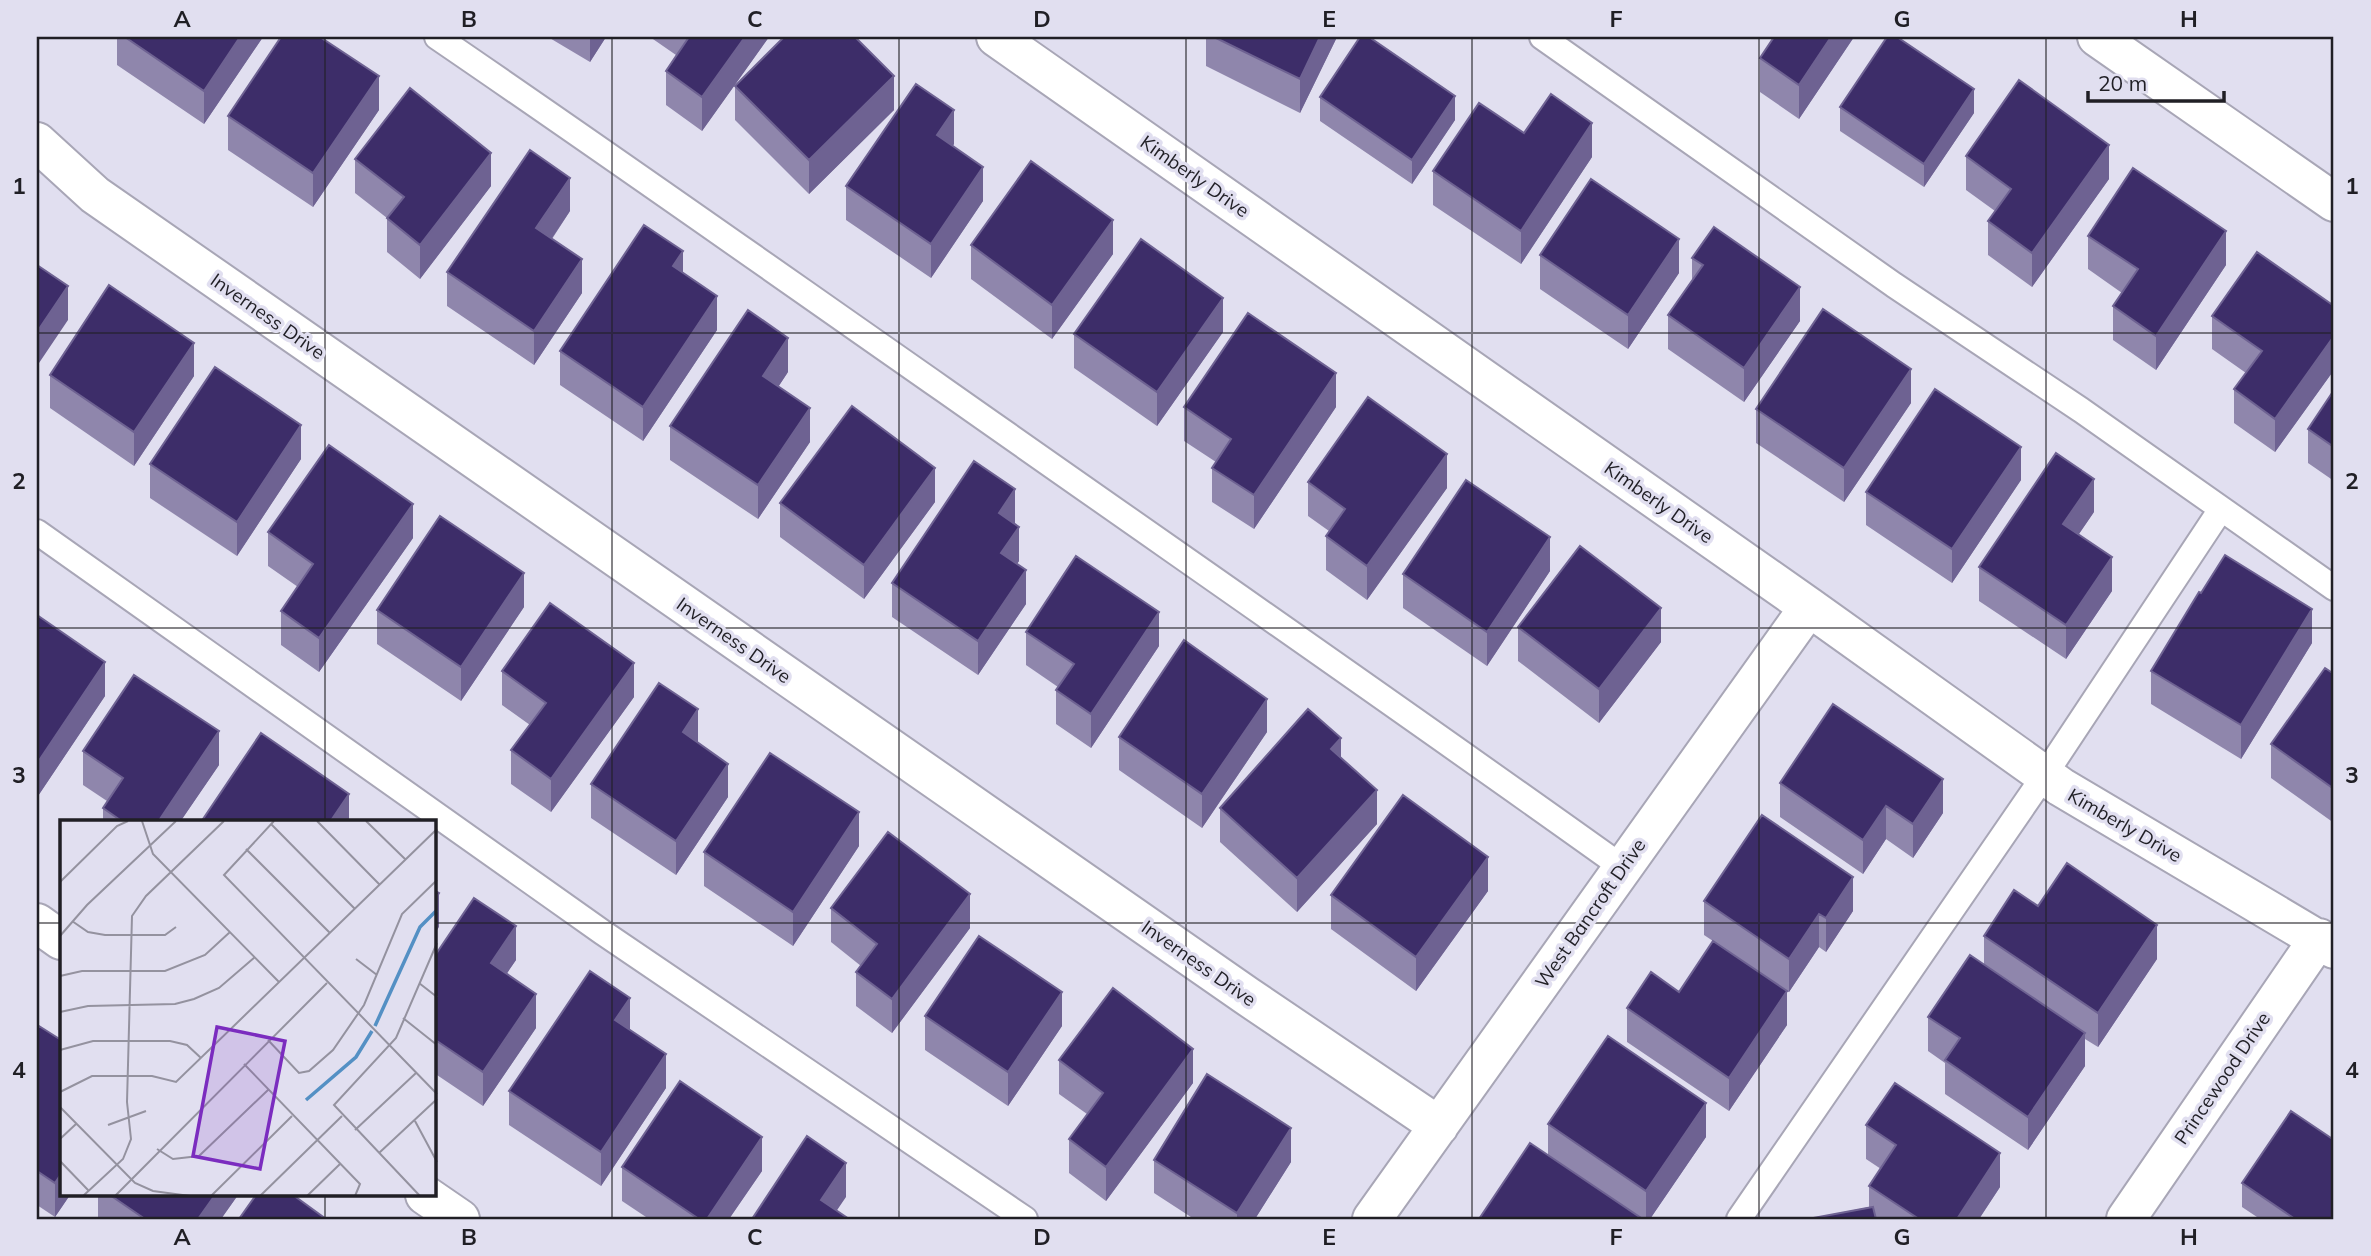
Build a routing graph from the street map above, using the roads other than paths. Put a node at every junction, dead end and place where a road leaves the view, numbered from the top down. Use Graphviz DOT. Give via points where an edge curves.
graph roads {
  1 [pos="437,37"];
  2 [pos="996,37"];
  3 [pos="1542,37"];
  4 [pos="2097,37"];
  5 [pos="37,142"];
  6 [pos="2334,202"];
  7 [pos="2221,509"];
  8 [pos="37,532"];
  9 [pos="2334,587"];
  10 [pos="1809,607"];
  11 [pos="2044,775"];
  12 [pos="1622,867"];
  13 [pos="37,923"];
  14 [pos="60,939"];
  15 [pos="2327,943"];
  16 [pos="1439,1126"];
  17 [pos="426,1196"];
  18 [pos="460,1219"];
  19 [pos="1025,1219"];
  20 [pos="1372,1219"];
  21 [pos="1739,1219"];
  22 [pos="2126,1219"];
  1 -- 12 [label="lane"];
  2 -- 10 [label="street, Kimberly Drive"];
  3 -- 7 [label="lane"];
  4 -- 6 [label="street"];
  5 -- 16 [label="street, Inverness Drive" via="95,195"];
  7 -- 9 [label="lane"];
  7 -- 11 [label="lane"];
  8 -- 19 [label="lane" via="601,932"];
  10 -- 11 [label="street, Kimberly Drive"];
  10 -- 12 [label="street, West Bancroft Drive"];
  11 -- 15 [label="street, Kimberly Drive"];
  11 -- 21 [label="lane"];
  12 -- 16 [label="street, West Bancroft Drive"];
  13 -- 14 [label="street"];
  15 -- 22 [label="street, Princewood Drive"];
  16 -- 20 [label="street, West Bancroft Drive"];
  17 -- 18 [label="street"];
}
